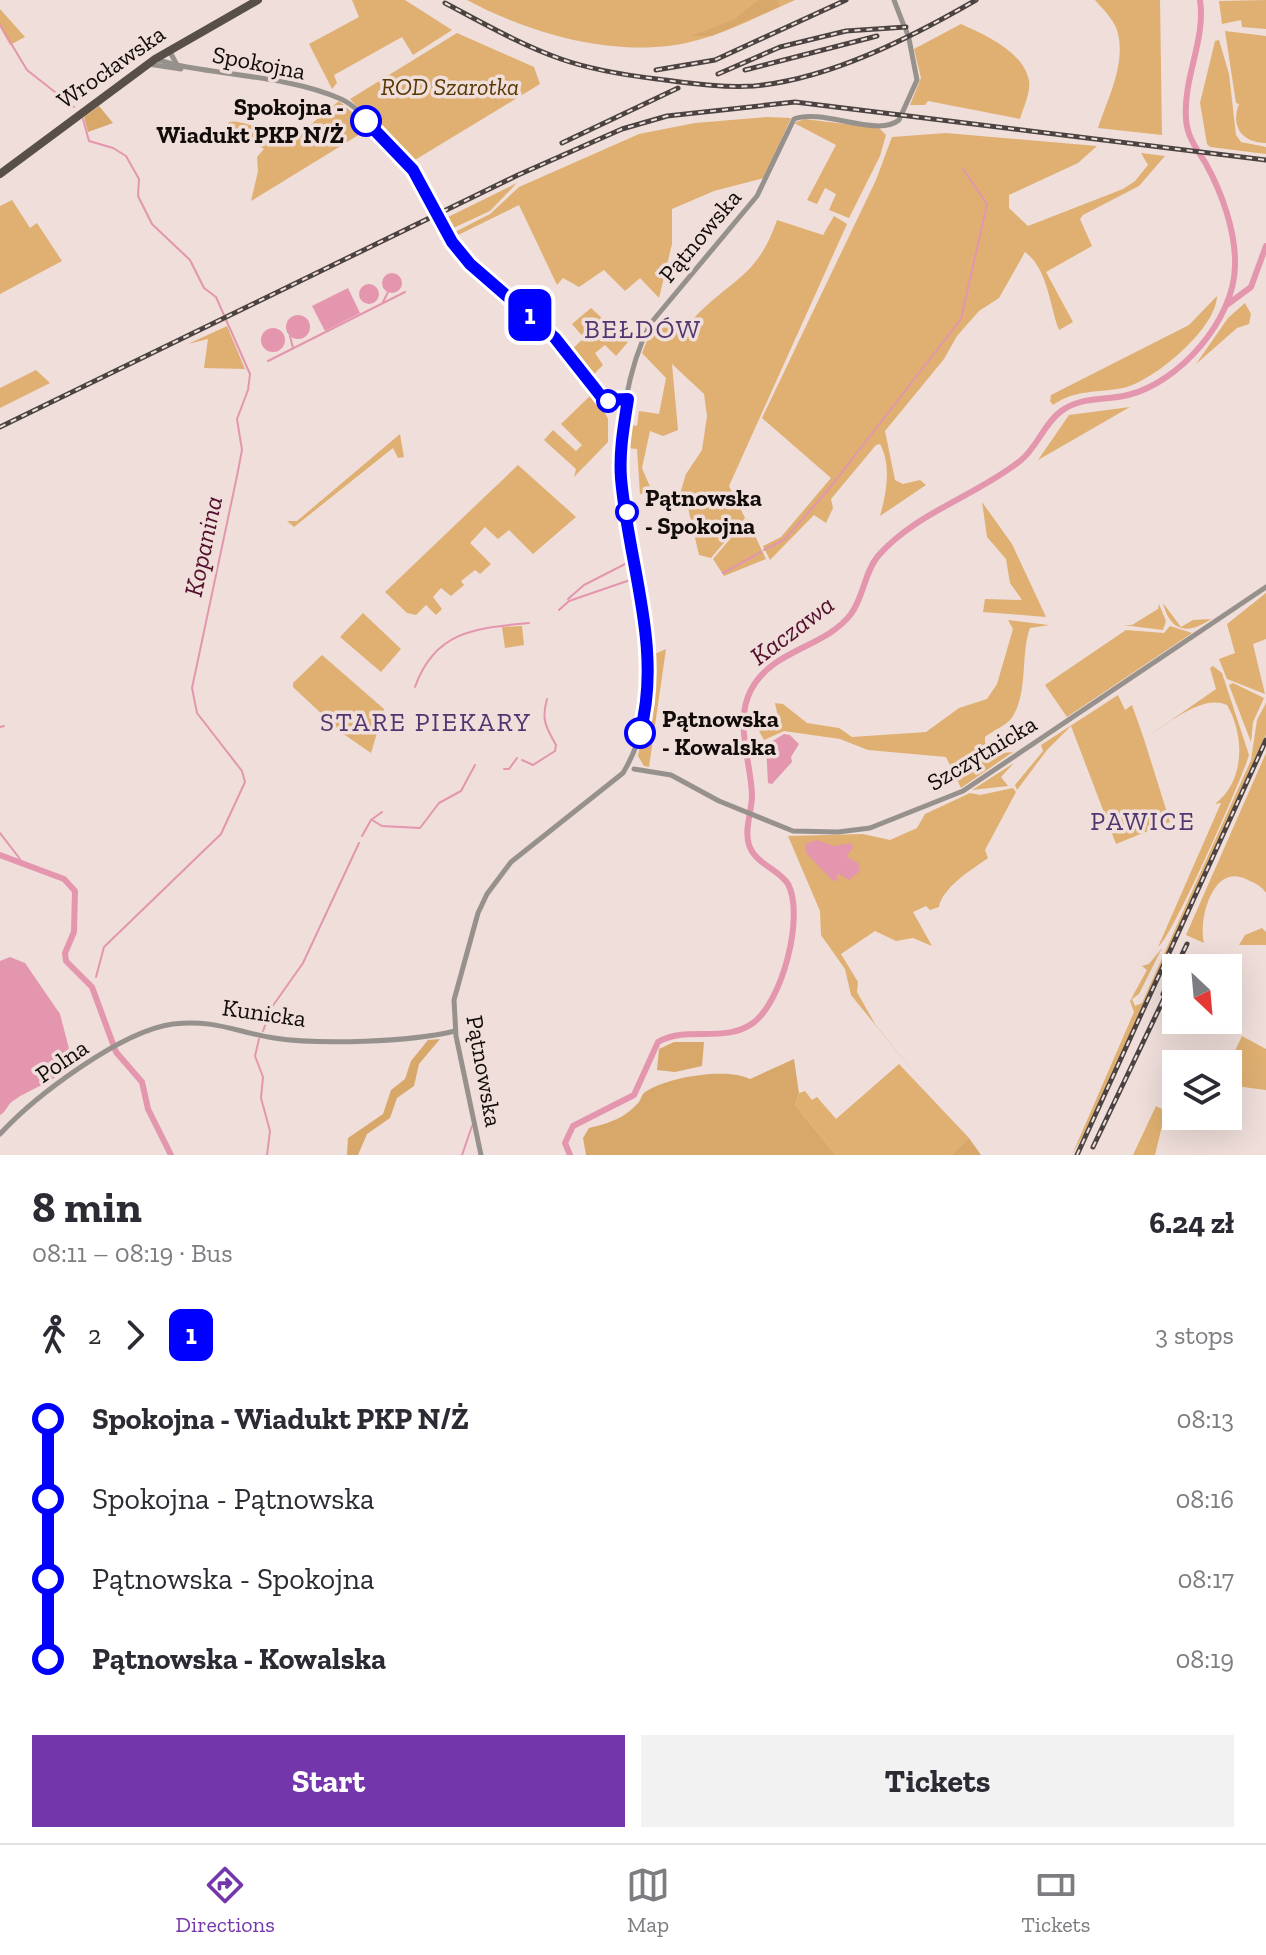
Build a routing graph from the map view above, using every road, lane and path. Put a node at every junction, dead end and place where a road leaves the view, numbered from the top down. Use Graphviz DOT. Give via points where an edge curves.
graph roads {
  1 [pos="258,0"];
  2 [pos="894,0"];
  3 [pos="171,48"];
  4 [pos="154,63"];
  5 [pos="177,65"];
  6 [pos="190,69"];
  7 [pos="0,171"];
  8 [pos="628,399"];
  9 [pos="1266,587"];
  10 [pos="632,765"];
  11 [pos="455,1031"];
  12 [pos="110,1051"];
  13 [pos="0,1134"];
  14 [pos="481,1155"];
  1 -- 3 [label="main road, Wrocławska"];
  2 -- 8 [label="street, Pątnowska" via="917,80 899,120 885,126 794,119 757,196 650,324"];
  3 -- 4 [label="main road, Wrocławska"];
  3 -- 5 [label="street, Spokojna"];
  4 -- 5 [label="street, Spokojna"];
  4 -- 6 [label="street, Spokojna"];
  4 -- 7 [label="main road, Wrocławska"];
  5 -- 6 [label="street, Spokojna"];
  6 -- 8 [label="street, Spokojna" via="255,77 344,100 405,161 470,264 555,338 604,400"];
  8 -- 10 [label="street, Pątnowska" via="621,481 650,675"];
  9 -- 10 [label="street, Szczytnicka" via="950,798 870,828 793,831 671,775"];
  10 -- 11 [label="street, Pątnowska" via="499,875 487,894 458,977"];
  11 -- 12 [label="street, Kunicka" via="417,1039 275,1038 236,1027 190,1023 152,1029"];
  11 -- 14 [label="street, Pątnowska"];
  12 -- 13 [label="street, Polna" via="60,1082"];
}
